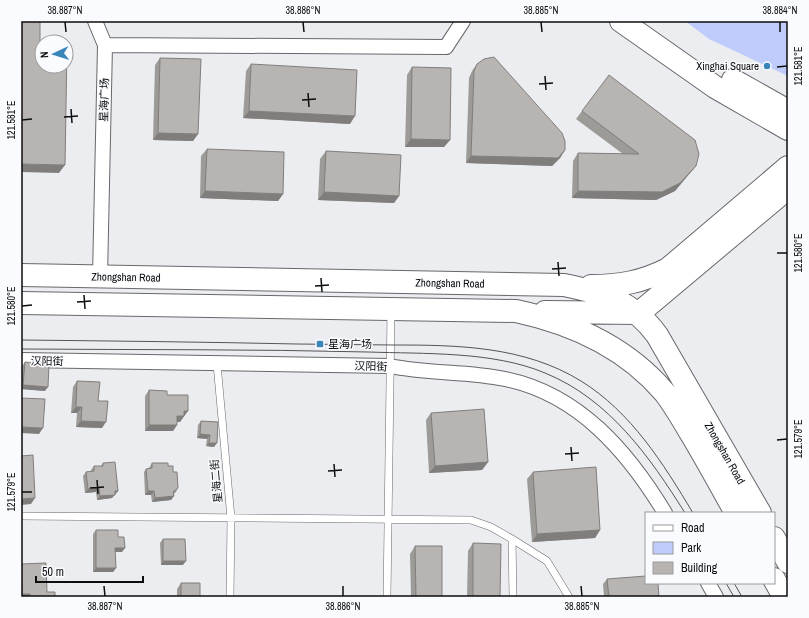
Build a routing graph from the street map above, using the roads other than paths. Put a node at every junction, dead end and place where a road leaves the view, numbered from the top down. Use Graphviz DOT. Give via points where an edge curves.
graph roads {
  1 [pos="96,21"];
  2 [pos="463,21"];
  3 [pos="621,21"];
  4 [pos="646,21"];
  5 [pos="105,45"];
  6 [pos="788,111"];
  7 [pos="788,129"];
  8 [pos="788,166"];
  9 [pos="788,188"];
  10 [pos="21,275"];
  11 [pos="100,277"];
  12 [pos="564,285"];
  13 [pos="21,303"];
  14 [pos="391,309"];
  15 [pos="516,311"];
  16 [pos="639,313"];
  17 [pos="21,360"];
  18 [pos="216,364"];
  19 [pos="390,366"];
  20 [pos="665,512"];
  21 [pos="735,512"];
  22 [pos="759,512"];
  23 [pos="21,516"];
  24 [pos="231,518"];
  25 [pos="387,519"];
  26 [pos="512,538"];
  27 [pos="775,540"];
  28 [pos="788,562"];
  29 [pos="775,581"];
  30 [pos="709,584"];
  31 [pos="230,597"];
  32 [pos="387,597"];
  33 [pos="513,597"];
  34 [pos="569,597"];
  35 [pos="716,597"];
  36 [pos="784,597"];
  1 -- 5 [label="street, 星海广场"];
  2 -- 5 [label="street" via="446,47"];
  3 -- 7 [label="highway" via="715,87"];
  4 -- 6 [label="highway" via="726,76"];
  5 -- 11 [label="street, 星海广场"];
  8 -- 12 [label="highway" via="668,269 642,281 614,286"];
  9 -- 16 [label="highway"];
  10 -- 11 [label="highway, Zhongshan Road"];
  11 -- 12 [label="highway, Zhongshan Road"];
  12 -- 16 [label="highway, Zhongshan Road" via="604,295"];
  13 -- 14 [label="highway, Zhongshan Road"];
  14 -- 15 [label="highway, Zhongshan Road"];
  14 -- 19 [label="lane"];
  15 -- 16 [label="highway"];
  15 -- 21 [label="highway, Zhongshan Road" via="544,317 596,339 646,373 683,420"];
  16 -- 22 [label="highway, Zhongshan Road" via="658,335"];
  17 -- 18 [label="street, 汉阳街"];
  18 -- 19 [label="street, 汉阳街"];
  18 -- 24 [label="lane, 星海二街"];
  19 -- 20 [label="street, 汉阳街" via="414,371 505,379 548,393 596,424 625,456"];
  19 -- 25 [label="lane"];
  23 -- 24 [label="lane"];
  24 -- 25 [label="lane"];
  24 -- 31 [label="lane, 星海二街"];
  25 -- 26 [label="lane" via="470,520"];
  25 -- 32 [label="lane"];
  26 -- 33 [label="lane"];
  26 -- 34 [label="lane" via="547,561"];
  27 -- 28 [label="highway"];
  29 -- 36 [label="highway"];
  30 -- 35 [label="street"];
}
